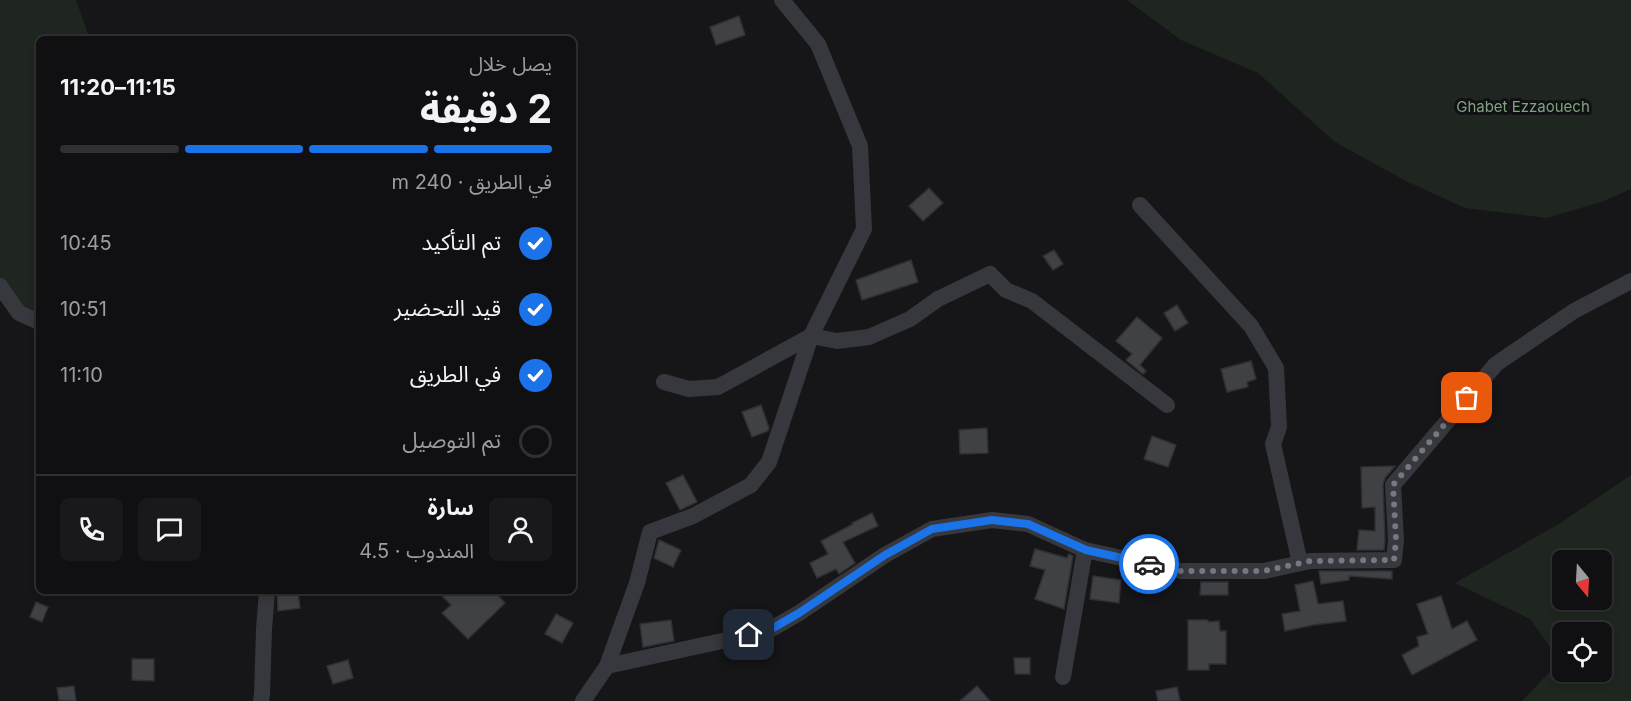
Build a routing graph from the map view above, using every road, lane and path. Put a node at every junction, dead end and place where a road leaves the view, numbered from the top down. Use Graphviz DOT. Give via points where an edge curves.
graph roads {
  1 [pos="782,0"];
  2 [pos="1140,205"];
  3 [pos="1631,281"];
  4 [pos="0,286"];
  5 [pos="36,321"];
  6 [pos="811,336"];
  7 [pos="664,382"];
  8 [pos="1167,405"];
  9 [pos="1086,550"];
  10 [pos="1300,563"];
  11 [pos="267,594"];
  12 [pos="606,666"];
  13 [pos="1063,677"];
  14 [pos="261,701"];
  15 [pos="583,701"];
  1 -- 6 [label="street" via="818,44 860,146 864,229"];
  2 -- 10 [label="street" via="1251,326 1276,368 1279,427 1273,444"];
  3 -- 10 [label="street" via="1574,311 1496,363 1393,485 1394,560"];
  4 -- 5 [label="street" via="19,313"];
  6 -- 7 [label="street" via="718,387 689,389"];
  6 -- 8 [label="street" via="837,341 869,337 990,274 1006,290 1032,301"];
  6 -- 12 [label="street" via="769,462 751,485 693,516 650,532 637,583"];
  9 -- 10 [label="street" via="1181,571 1264,571"];
  9 -- 12 [label="street" via="1028,524 992,520 932,529 768,631"];
  9 -- 13 [label="street"];
  11 -- 14 [label="street"];
  12 -- 15 [label="street"];
}
